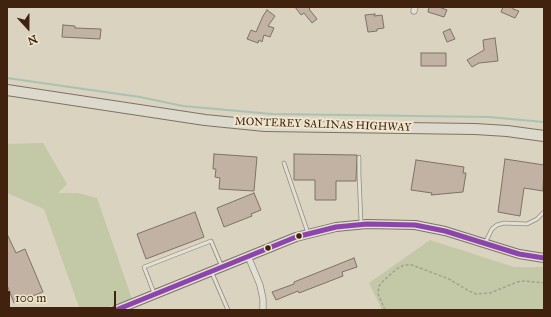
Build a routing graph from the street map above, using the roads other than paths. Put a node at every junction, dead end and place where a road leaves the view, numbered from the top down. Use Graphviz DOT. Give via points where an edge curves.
graph roads {
  1 [pos="7,90"];
  2 [pos="544,136"];
  3 [pos="359,157"];
  4 [pos="284,163"];
  5 [pos="544,212"];
  6 [pos="361,225"];
  7 [pos="308,233"];
  8 [pos="485,243"];
  9 [pos="248,256"];
  10 [pos="544,258"];
  11 [pos="222,267"];
  12 [pos="211,271"];
  13 [pos="155,294"];
  14 [pos="116,310"];
  15 [pos="228,310"];
  16 [pos="263,310"];
  1 -- 2 [label="highway, MONTEREY SALINAS HIGHWAY" via="205,120 265,126 475,129"];
  3 -- 6 [label="lane"];
  4 -- 7 [label="lane"];
  5 -- 8 [label="lane" via="527,224 497,225"];
  6 -- 7 [label="street"];
  6 -- 8 [label="street" via="415,225 446,230"];
  7 -- 9 [label="street"];
  8 -- 10 [label="street" via="519,254"];
  9 -- 11 [label="street"];
  9 -- 16 [label="street" via="260,286"];
  11 -- 12 [label="street"];
  11 -- 13 [label="lane" via="211,241 144,267"];
  12 -- 13 [label="street"];
  12 -- 15 [label="lane"];
  13 -- 14 [label="street"];
}
